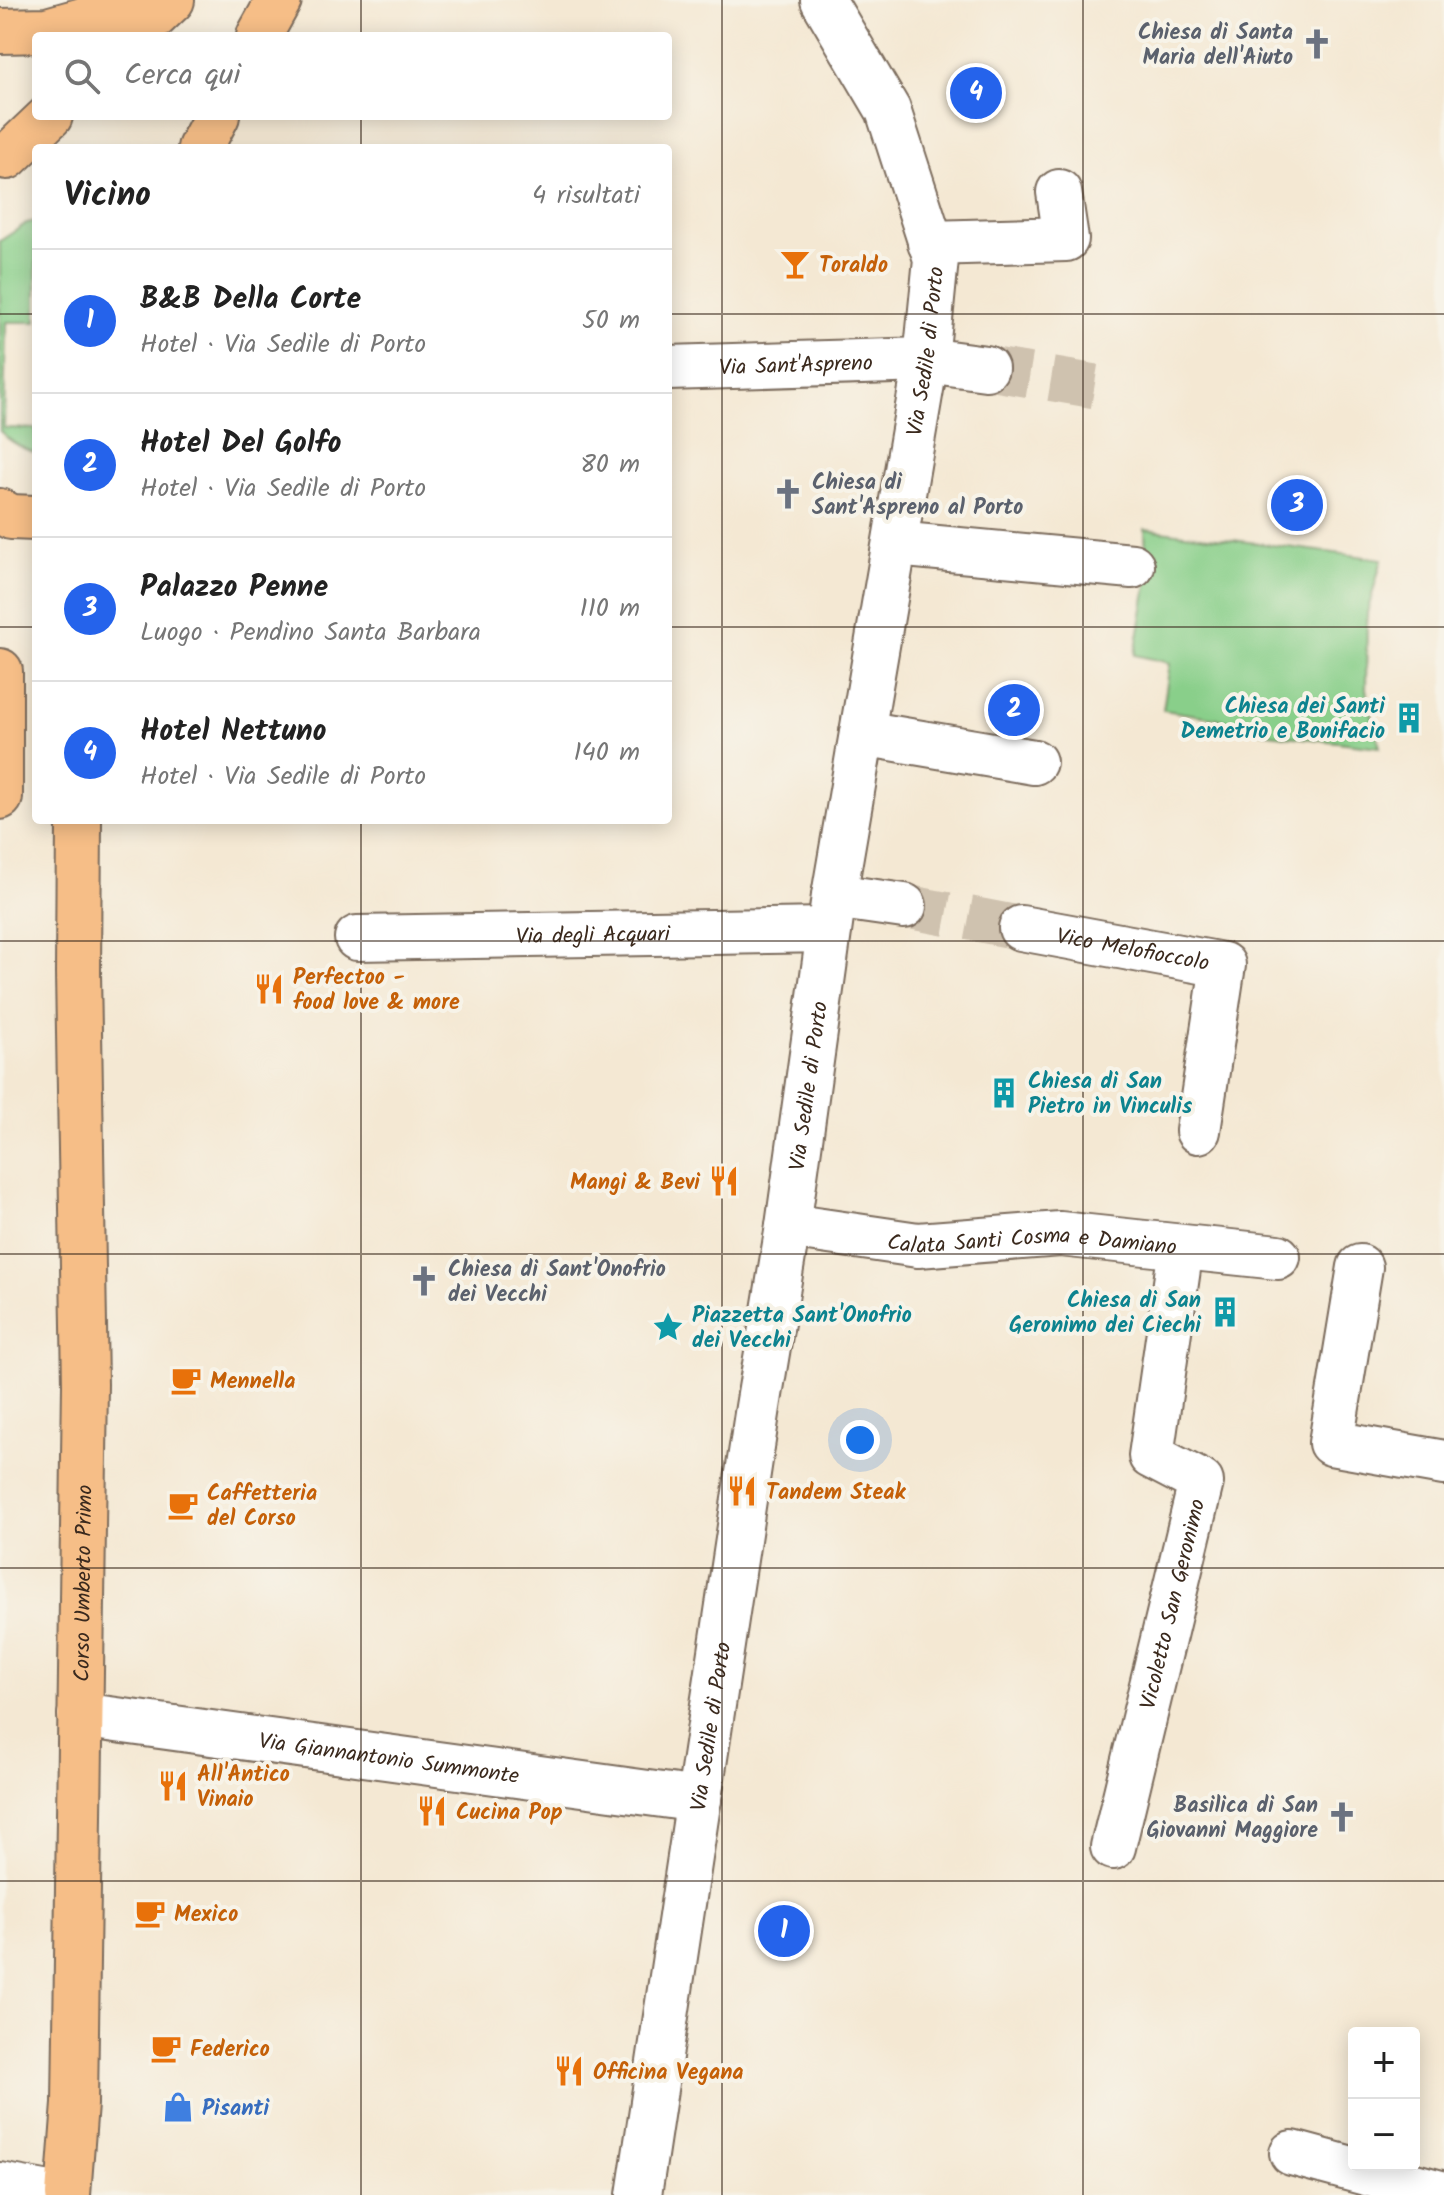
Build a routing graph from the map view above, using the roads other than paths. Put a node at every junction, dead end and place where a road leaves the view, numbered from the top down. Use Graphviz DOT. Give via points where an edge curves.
graph roads {
  1 [pos="131,0"];
  2 [pos="172,0"];
  3 [pos="279,0"];
  4 [pos="823,0"];
  5 [pos="0,31"];
  6 [pos="138,32"];
  7 [pos="261,32"];
  8 [pos="46,120"];
  9 [pos="215,120"];
  10 [pos="202,144"];
  11 [pos="11,155"];
  12 [pos="1059,192"];
  13 [pos="930,243"];
  14 [pos="926,360"];
  15 [pos="672,368"];
  16 [pos="986,368"];
  17 [pos="0,511"];
  18 [pos="32,518"];
  19 [pos="895,544"];
  20 [pos="1132,566"];
  21 [pos="0,671"];
  22 [pos="862,733"];
  23 [pos="1034,762"];
  24 [pos="0,797"];
  25 [pos="79,824"];
  26 [pos="904,906"];
  27 [pos="832,913"];
  28 [pos="1021,928"];
  29 [pos="357,938"];
  30 [pos="1198,1131"];
  31 [pos="788,1226"];
  32 [pos="1181,1248"];
  33 [pos="1278,1257"];
  34 [pos="1360,1267"];
  35 [pos="1444,1463"];
  36 [pos="80,1715"];
  37 [pos="699,1800"];
  38 [pos="1113,1847"];
  39 [pos="1292,2153"];
  40 [pos="0,2185"];
  41 [pos="1444,2194"];
  42 [pos="55,2195"];
  43 [pos="68,2195"];
  44 [pos="639,2195"];
  1 -- 5 [label="main road" via="47,30"];
  2 -- 6 [label="main road"];
  3 -- 7 [label="main road"];
  4 -- 13 [label="street, Via Sedile di Porto" via="888,110"];
  8 -- 11 [label="main road"];
  9 -- 10 [label="main road"];
  12 -- 13 [label="street" via="1066,239"];
  13 -- 14 [label="street, Via Sedile di Porto" via="936,259"];
  14 -- 15 [label="street, Via Sant'Aspreno"];
  14 -- 16 [label="street, Via Sant'Aspreno"];
  14 -- 19 [label="street, Via Sedile di Porto"];
  17 -- 18 [label="main road"];
  19 -- 20 [label="street"];
  19 -- 22 [label="street, Via Sedile di Porto"];
  21 -- 24 [label="main road"];
  22 -- 23 [label="street"];
  22 -- 27 [label="street, Via Sedile di Porto"];
  25 -- 36 [label="main road, Corso Umberto Primo" via="85,1384"];
  26 -- 27 [label="street"];
  27 -- 29 [label="street, Via degli Acquari"];
  27 -- 31 [label="street, Via Sedile di Porto"];
  28 -- 30 [label="street, Vico Melofioccolo" via="1223,965"];
  31 -- 32 [label="street, Calata Santi Cosma e Damiano" via="918,1245 1060,1234"];
  31 -- 37 [label="street, Via Sedile di Porto"];
  32 -- 33 [label="street, Calata Santi Cosma e Damiano"];
  32 -- 38 [label="street, Vicoletto San Geronimo" via="1151,1456 1201,1482"];
  34 -- 35 [label="street" via="1331,1443"];
  36 -- 37 [label="street, Via Giannantonio Summonte"];
  36 -- 43 [label="main road, Corso Umberto Primo" via="75,2104"];
  37 -- 44 [label="street, Via Sedile di Porto"];
  39 -- 41 [label="street"];
  40 -- 42 [label="street"];
}
